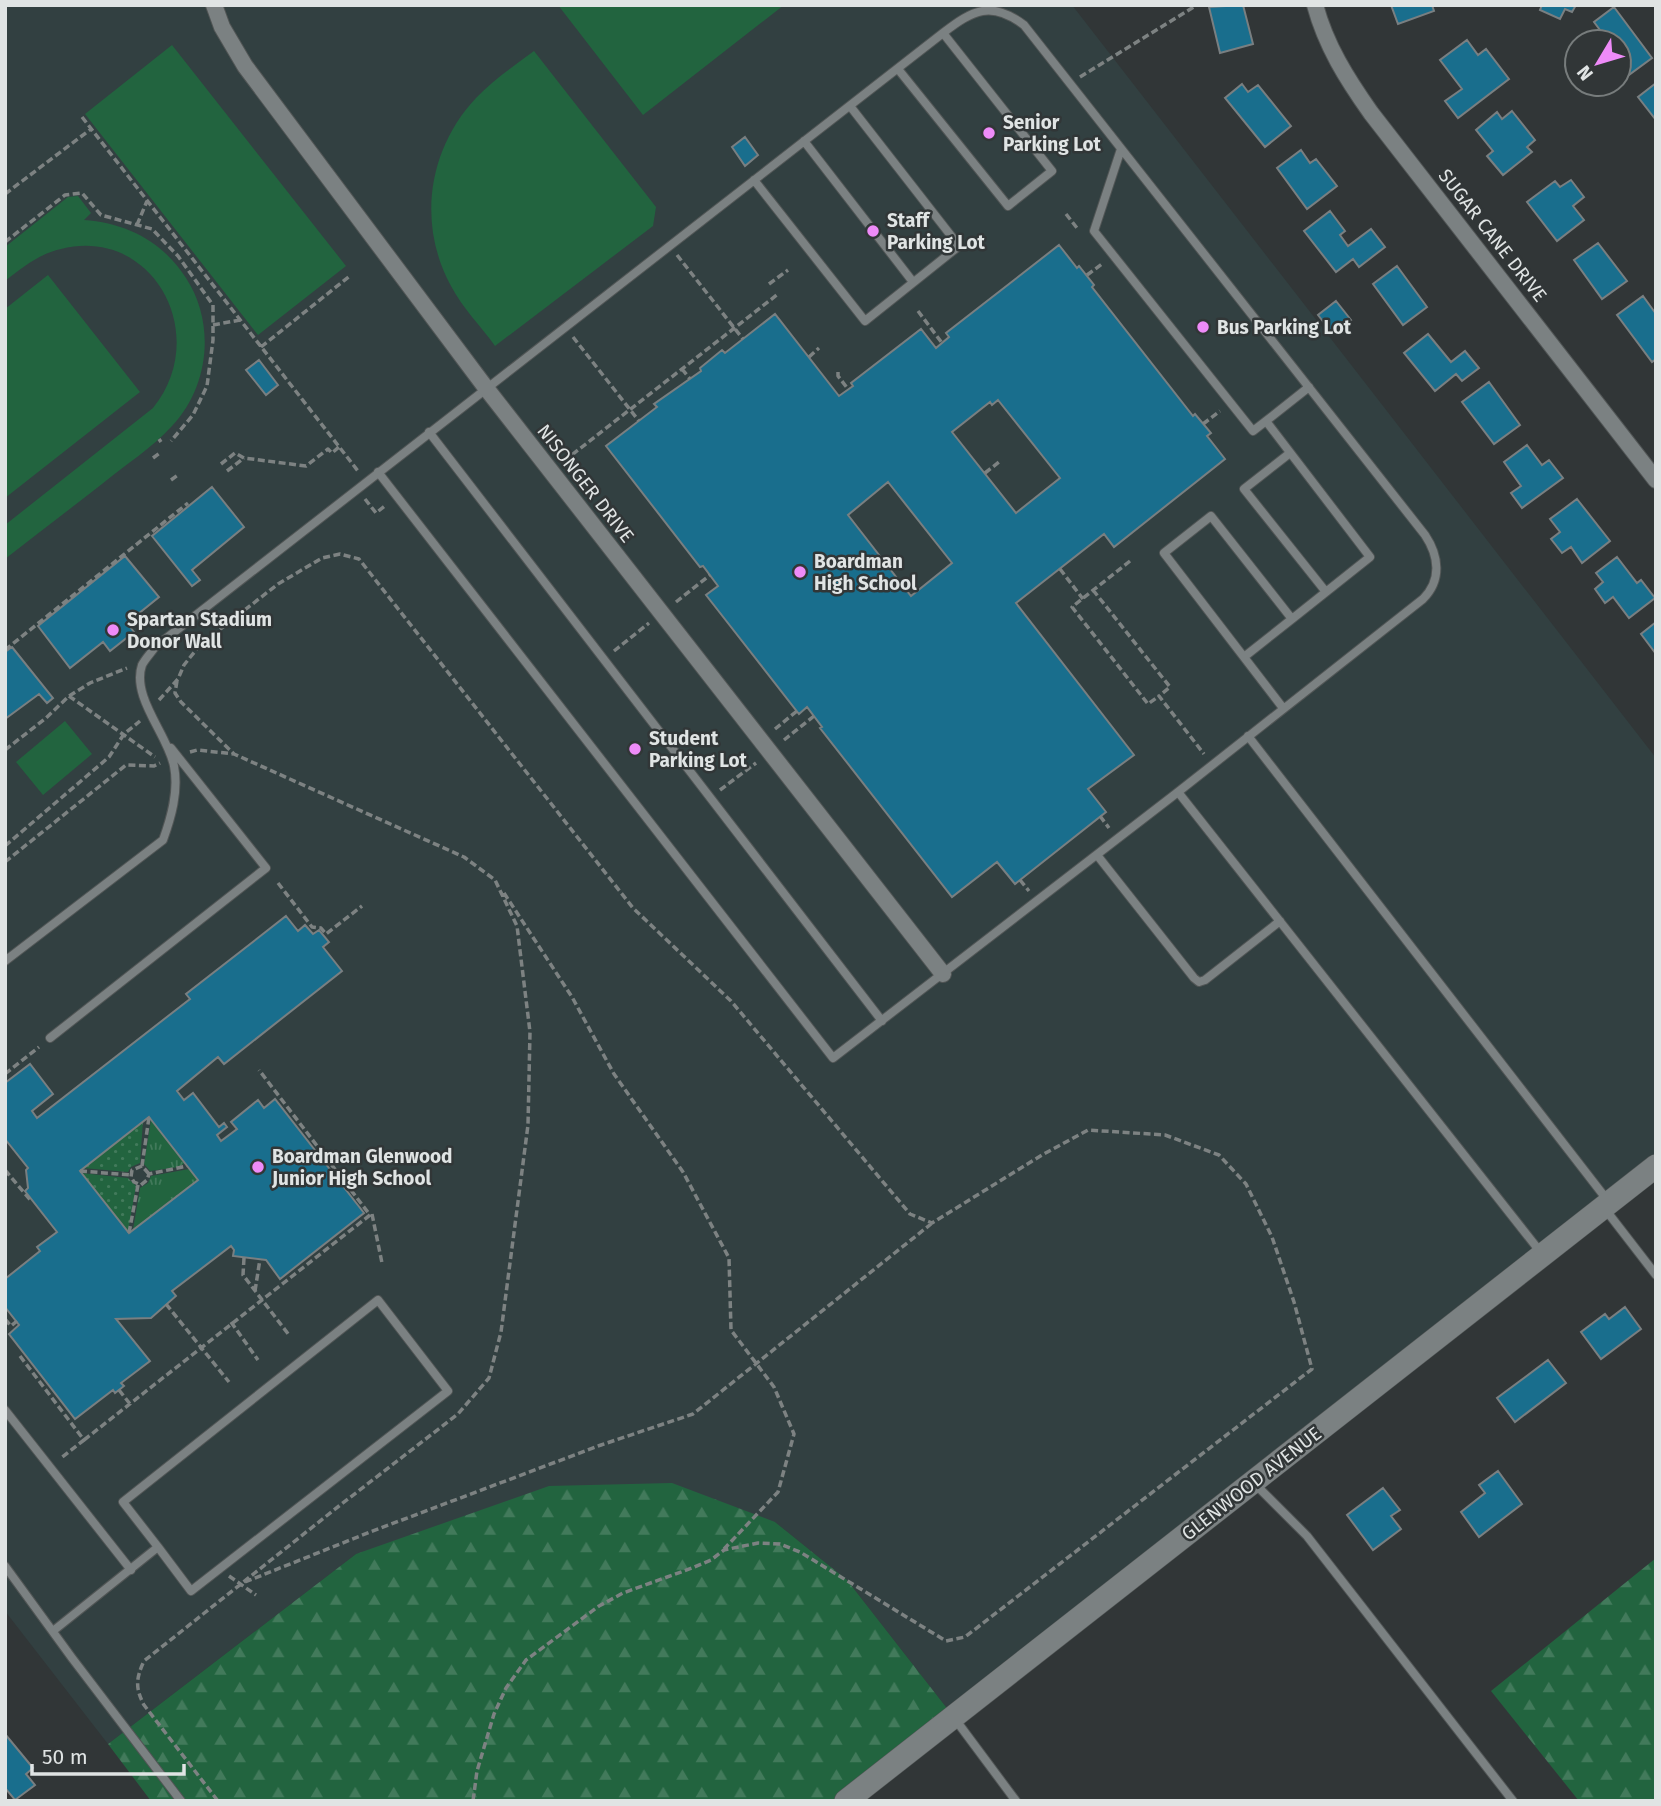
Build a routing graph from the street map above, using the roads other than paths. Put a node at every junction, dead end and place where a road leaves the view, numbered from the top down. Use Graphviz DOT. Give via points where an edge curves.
graph roads {
  1 [pos="214,5"];
  2 [pos="1315,5"];
  3 [pos="943,33"];
  4 [pos="898,69"];
  5 [pos="850,106"];
  6 [pos="804,141"];
  7 [pos="1121,149"];
  8 [pos="754,180"];
  9 [pos="913,282"];
  10 [pos="1309,387"];
  11 [pos="486,388"];
  12 [pos="1266,421"];
  13 [pos="429,432"];
  14 [pos="1290,453"];
  15 [pos="378,472"];
  16 [pos="1656,480"];
  17 [pos="1326,592"];
  18 [pos="1292,619"];
  19 [pos="1244,657"];
  20 [pos="1283,708"];
  21 [pos="1248,736"];
  22 [pos="167,743"];
  23 [pos="1178,792"];
  24 [pos="1097,855"];
  25 [pos="1280,921"];
  26 [pos="5,961"];
  27 [pos="943,974"];
  28 [pos="882,1021"];
  29 [pos="50,1038"];
  30 [pos="1656,1166"];
  31 [pos="1606,1204"];
  32 [pos="1542,1255"];
  33 [pos="1656,1275"];
  34 [pos="5,1410"];
  35 [pos="1253,1481"];
  36 [pos="158,1547"];
  37 [pos="5,1566"];
  38 [pos="131,1570"];
  39 [pos="53,1631"];
  40 [pos="953,1716"];
  41 [pos="181,1801"];
  42 [pos="846,1801"];
  43 [pos="1016,1801"];
  44 [pos="1513,1801"];
  1 -- 11 [label="street, NISONGER DRIVE" via="245,66"];
  2 -- 16 [label="street, SUGAR CANE DRIVE" via="1331,51 1347,79"];
  3 -- 4 [label="lane"];
  3 -- 4 [label="lane" via="1052,172 1008,206"];
  3 -- 7 [label="lane" via="983,6 1004,9 1024,25"];
  4 -- 5 [label="lane"];
  5 -- 6 [label="lane"];
  5 -- 9 [label="lane" via="959,246"];
  6 -- 8 [label="lane"];
  6 -- 9 [label="lane"];
  7 -- 10 [label="lane"];
  7 -- 12 [label="lane" via="1094,231 1253,431"];
  8 -- 9 [label="lane" via="865,321"];
  8 -- 11 [label="lane"];
  10 -- 12 [label="lane"];
  10 -- 20 [label="lane" via="1425,535 1435,554 1437,574 1423,599"];
  11 -- 13 [label="lane"];
  11 -- 27 [label="street, NISONGER DRIVE"];
  12 -- 14 [label="lane"];
  13 -- 15 [label="lane"];
  13 -- 28 [label="lane"];
  14 -- 17 [label="lane" via="1370,557"];
  14 -- 17 [label="lane" via="1244,489"];
  15 -- 22 [label="lane" via="155,647 142,665 141,690"];
  15 -- 28 [label="lane" via="833,1058"];
  17 -- 18 [label="lane"];
  18 -- 19 [label="lane"];
  18 -- 19 [label="lane" via="1211,516 1164,553"];
  19 -- 20 [label="lane"];
  20 -- 21 [label="lane"];
  21 -- 23 [label="lane"];
  21 -- 31 [label="lane"];
  22 -- 26 [label="lane" via="174,768 173,812 163,840"];
  22 -- 29 [label="lane" via="266,868"];
  23 -- 24 [label="lane"];
  23 -- 25 [label="lane"];
  24 -- 25 [label="lane" via="1199,982"];
  24 -- 27 [label="lane"];
  25 -- 32 [label="lane"];
  27 -- 28 [label="lane"];
  30 -- 31 [label="street, GLENWOOD AVENUE"];
  31 -- 32 [label="street, GLENWOOD AVENUE"];
  31 -- 33 [label="lane"];
  32 -- 35 [label="street, GLENWOOD AVENUE"];
  34 -- 38 [label="lane"];
  35 -- 40 [label="street, GLENWOOD AVENUE"];
  35 -- 44 [label="lane" via="1307,1536"];
  36 -- 36 [label="lane" via="191,1591 448,1391 378,1300 123,1502"];
  36 -- 38 [label="lane"];
  37 -- 39 [label="lane"];
  38 -- 39 [label="lane"];
  39 -- 41 [label="lane"];
  40 -- 42 [label="street, GLENWOOD AVENUE"];
  40 -- 43 [label="lane"];
}
